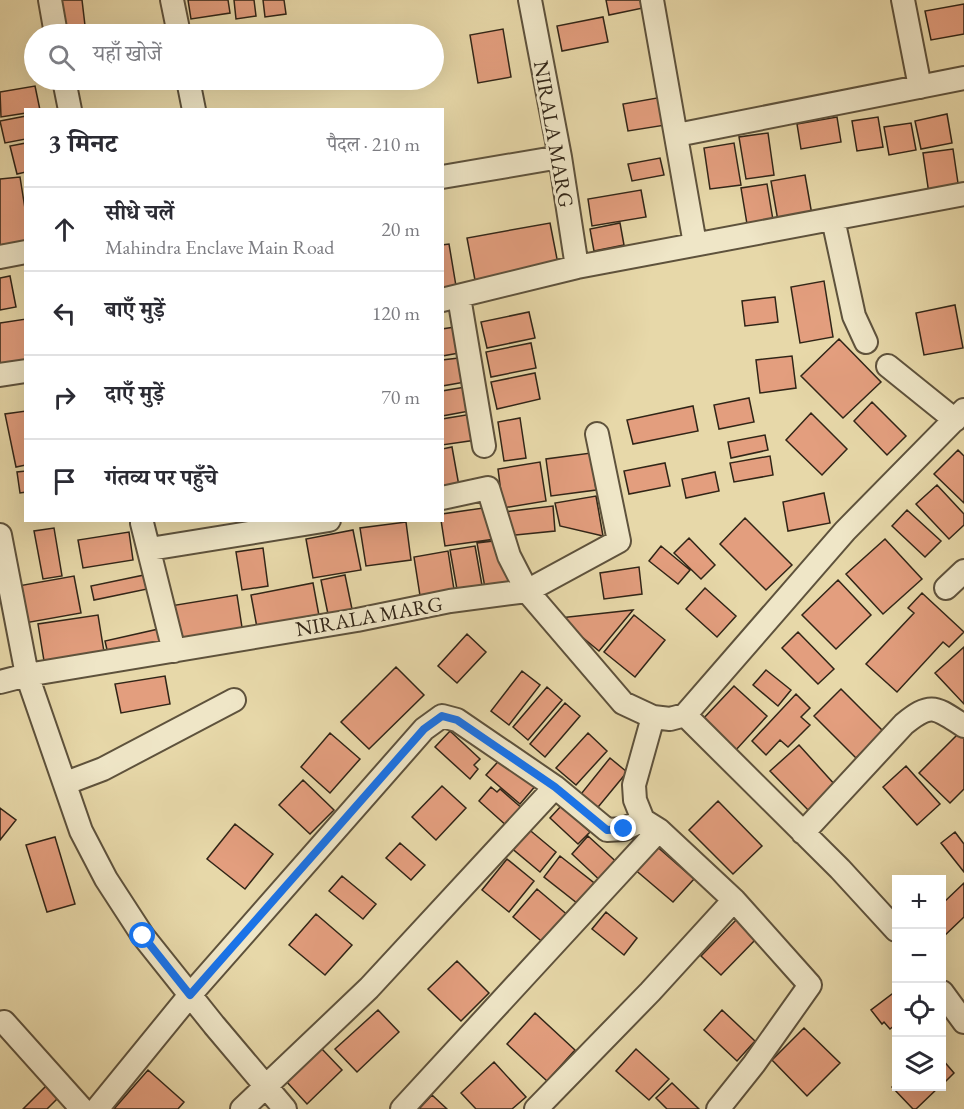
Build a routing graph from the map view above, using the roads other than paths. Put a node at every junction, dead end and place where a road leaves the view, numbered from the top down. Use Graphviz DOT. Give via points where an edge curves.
graph roads {
  1 [pos="50,0"];
  2 [pos="172,0"];
  3 [pos="530,0"];
  4 [pos="652,0"];
  5 [pos="903,0"];
  6 [pos="54,24"];
  7 [pos="177,24"];
  8 [pos="964,78"];
  9 [pos="920,87"];
  10 [pos="66,90"];
  11 [pos="190,90"];
  12 [pos="70,108"];
  13 [pos="194,108"];
  14 [pos="677,135"];
  15 [pos="560,157"];
  16 [pos="444,177"];
  17 [pos="964,194"];
  18 [pos="833,219"];
  19 [pos="695,244"];
  20 [pos="24,252"];
  21 [pos="0,257"];
  22 [pos="578,267"];
  23 [pos="451,298"];
  24 [pos="866,342"];
  25 [pos="888,366"];
  26 [pos="24,371"];
  27 [pos="0,375"];
  28 [pos="959,415"];
  29 [pos="597,434"];
  30 [pos="484,446"];
  31 [pos="444,498"];
  32 [pos="317,522"];
  33 [pos="142,523"];
  34 [pos="0,535"];
  35 [pos="150,549"];
  36 [pos="964,570"];
  37 [pos="946,588"];
  38 [pos="527,591"];
  39 [pos="174,651"];
  40 [pos="27,675"];
  41 [pos="0,682"];
  42 [pos="234,700"];
  43 [pos="685,715"];
  44 [pos="653,717"];
  45 [pos="964,726"];
  46 [pos="64,782"];
  47 [pos="555,787"];
  48 [pos="651,825"];
  49 [pos="803,833"];
  50 [pos="734,900"];
  51 [pos="896,929"];
  52 [pos="190,995"];
  53 [pos="946,997"];
  54 [pos="4,1022"];
  55 [pos="964,1022"];
  56 [pos="266,1086"];
  57 [pos="82,1109"];
  58 [pos="97,1109"];
  59 [pos="242,1109"];
  60 [pos="285,1109"];
  61 [pos="402,1109"];
  62 [pos="536,1109"];
  63 [pos="718,1109"];
  1 -- 6 [label="street"];
  2 -- 7 [label="street"];
  3 -- 15 [label="street, NIRALA MARG"];
  4 -- 14 [label="street"];
  5 -- 9 [label="street"];
  8 -- 9 [label="street"];
  9 -- 14 [label="street"];
  10 -- 12 [label="street"];
  11 -- 13 [label="street"];
  14 -- 19 [label="street"];
  15 -- 16 [label="street"];
  15 -- 22 [label="street, NIRALA MARG"];
  17 -- 18 [label="street"];
  18 -- 19 [label="street"];
  18 -- 24 [label="street" via="854,316"];
  19 -- 22 [label="street"];
  20 -- 21 [label="street"];
  22 -- 23 [label="street"];
  23 -- 30 [label="street"];
  25 -- 28 [label="street"];
  26 -- 27 [label="street"];
  28 -- 43 [label="street" via="845,531"];
  29 -- 38 [label="street, NIRALA MARG" via="619,541"];
  31 -- 38 [label="street" via="488,488 509,556"];
  32 -- 35 [label="street"];
  33 -- 35 [label="street"];
  34 -- 40 [label="street"];
  35 -- 39 [label="street"];
  36 -- 37 [label="street"];
  38 -- 39 [label="street, NIRALA MARG" via="450,601"];
  38 -- 44 [label="street" via="623,703"];
  39 -- 40 [label="street, NIRALA MARG"];
  40 -- 41 [label="street, NIRALA MARG"];
  40 -- 46 [label="street"];
  42 -- 46 [label="street" via="103,769"];
  43 -- 44 [label="street" via="670,719"];
  43 -- 49 [label="street"];
  44 -- 48 [label="street" via="634,785 635,800"];
  45 -- 49 [label="street" via="938,709 920,711"];
  46 -- 52 [label="street" via="81,831 106,879 143,936"];
  47 -- 48 [label="street" via="607,830"];
  47 -- 52 [label="street" via="457,720 442,716 424,729"];
  47 -- 56 [label="street" via="369,988"];
  48 -- 50 [label="street"];
  48 -- 61 [label="street"];
  49 -- 51 [label="street"];
  50 -- 62 [label="street" via="651,992"];
  50 -- 63 [label="street" via="810,985"];
  52 -- 56 [label="street"];
  52 -- 58 [label="street"];
  53 -- 55 [label="street"];
  54 -- 57 [label="street"];
  56 -- 59 [label="street"];
  56 -- 60 [label="street"];
}
